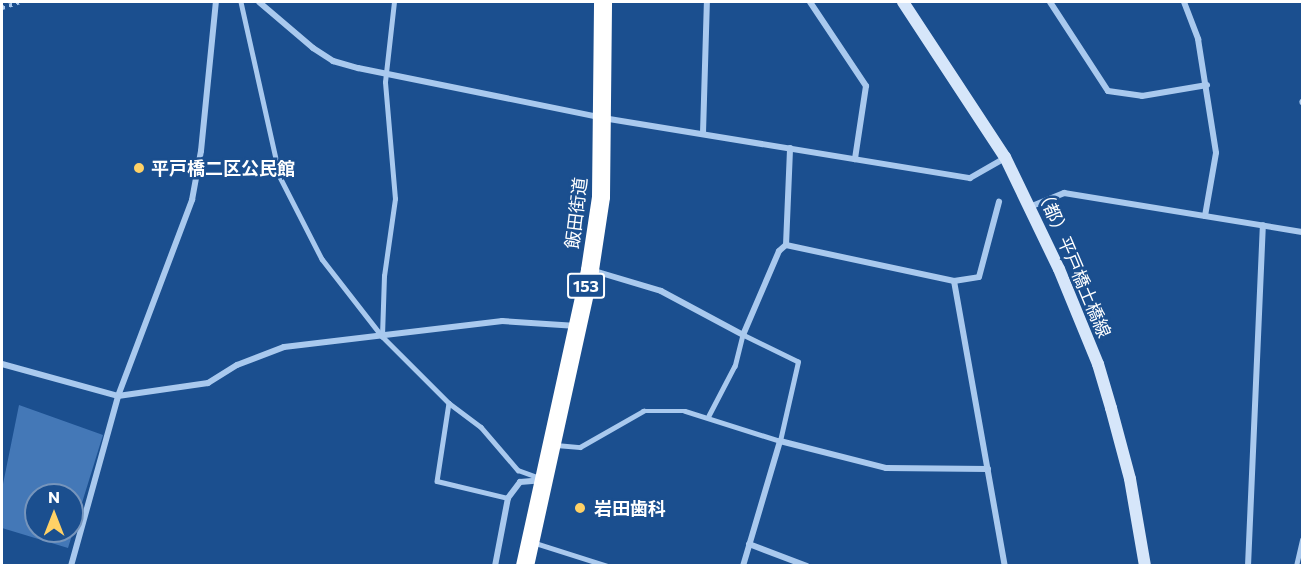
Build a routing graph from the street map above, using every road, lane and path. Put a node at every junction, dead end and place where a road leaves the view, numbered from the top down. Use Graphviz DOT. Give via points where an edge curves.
graph roads {
  1 [pos="20,2"];
  2 [pos="216,2"];
  3 [pos="241,2"];
  4 [pos="259,2"];
  5 [pos="394,2"];
  6 [pos="603,2"];
  7 [pos="707,2"];
  8 [pos="810,2"];
  9 [pos="903,2"];
  10 [pos="1050,2"];
  11 [pos="1184,2"];
  12 [pos="2,8"];
  13 [pos="385,73"];
  14 [pos="1207,85"];
  15 [pos="603,118"];
  16 [pos="703,134"];
  17 [pos="790,148"];
  18 [pos="1005,157"];
  19 [pos="855,159"];
  20 [pos="999,202"];
  21 [pos="1032,206"];
  22 [pos="1205,216"];
  23 [pos="1263,225"];
  24 [pos="1302,232"];
  25 [pos="786,245"];
  26 [pos="590,270"];
  27 [pos="954,281"];
  28 [pos="577,326"];
  29 [pos="743,335"];
  30 [pos="382,336"];
  31 [pos="2,364"];
  32 [pos="118,396"];
  33 [pos="449,403"];
  34 [pos="709,416"];
  35 [pos="780,441"];
  36 [pos="550,444"];
  37 [pos="988,469"];
  38 [pos="545,480"];
  39 [pos="508,498"];
  40 [pos="1302,540"];
  41 [pos="529,542"];
  42 [pos="749,544"];
  43 [pos="71,566"];
  44 [pos="495,566"];
  45 [pos="525,566"];
  46 [pos="608,566"];
  47 [pos="743,566"];
  48 [pos="807,566"];
  49 [pos="1005,566"];
  50 [pos="1145,566"];
  51 [pos="1248,566"];
  52 [pos="1296,566"];
  1 -- 12 [label="path"];
  2 -- 32 [label="street" via="201,151 192,200"];
  3 -- 30 [label="lane" via="280,177 322,259"];
  4 -- 13 [label="street" via="333,61"];
  5 -- 13 [label="lane"];
  6 -- 15 [label="highway, 飯田街道 / 153"];
  7 -- 16 [label="street"];
  8 -- 19 [label="street" via="866,86"];
  9 -- 18 [label="street, （都）平戸橋土橋線"];
  10 -- 14 [label="street" via="1108,91 1142,96"];
  11 -- 14 [label="street" via="1198,39"];
  13 -- 15 [label="street"];
  13 -- 30 [label="lane" via="395,199 384,276"];
  14 -- 22 [label="street" via="1216,153"];
  15 -- 16 [label="street"];
  15 -- 26 [label="highway, 飯田街道 / 153" via="602,197"];
  16 -- 17 [label="street"];
  17 -- 19 [label="street"];
  17 -- 25 [label="street"];
  18 -- 19 [label="street" via="970,178"];
  18 -- 21 [label="street, （都）平戸橋土橋線"];
  20 -- 27 [label="street" via="979,277"];
  21 -- 22 [label="street" via="1064,193"];
  21 -- 50 [label="street, （都）平戸橋土橋線" via="1098,364 1130,479"];
  22 -- 23 [label="street"];
  23 -- 24 [label="street"];
  23 -- 51 [label="street"];
  25 -- 27 [label="street"];
  25 -- 29 [label="street" via="779,251"];
  26 -- 28 [label="highway, 飯田街道 / 153"];
  26 -- 29 [label="street" via="661,291"];
  27 -- 37 [label="street"];
  28 -- 30 [label="street" via="502,321"];
  28 -- 36 [label="highway, 飯田街道 / 153"];
  29 -- 34 [label="lane" via="727,385"];
  29 -- 35 [label="lane" via="798,362"];
  30 -- 32 [label="street" via="284,347 237,365 208,383"];
  30 -- 33 [label="lane"];
  31 -- 32 [label="street"];
  32 -- 43 [label="street"];
  33 -- 38 [label="lane" via="481,427 518,470"];
  33 -- 39 [label="lane" via="437,481"];
  34 -- 35 [label="lane"];
  34 -- 36 [label="lane" via="685,411 643,411 580,447"];
  35 -- 37 [label="street" via="886,468"];
  35 -- 42 [label="street"];
  36 -- 38 [label="highway, 飯田街道 / 153"];
  37 -- 49 [label="street"];
  38 -- 39 [label="street" via="520,482"];
  38 -- 41 [label="highway, 飯田街道 / 153"];
  39 -- 44 [label="street"];
  40 -- 52 [label="lane"];
  41 -- 45 [label="highway, 飯田街道 / 153"];
  41 -- 46 [label="lane"];
  42 -- 47 [label="street"];
  42 -- 48 [label="street"];
}
